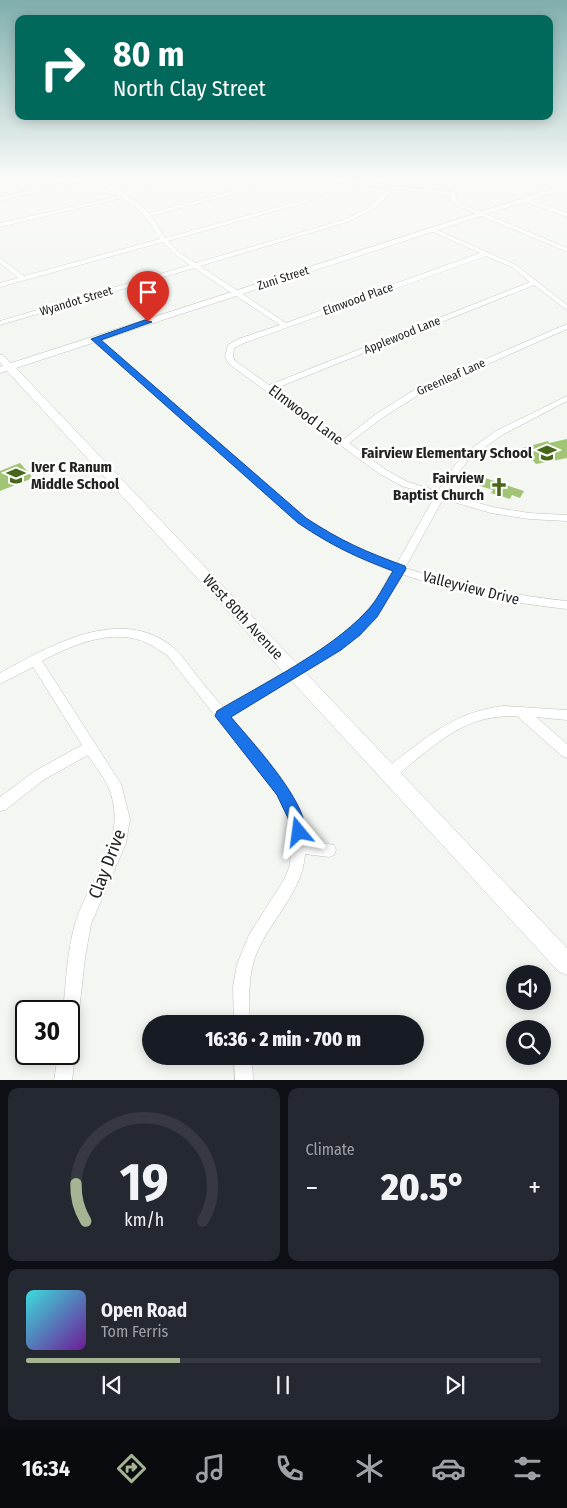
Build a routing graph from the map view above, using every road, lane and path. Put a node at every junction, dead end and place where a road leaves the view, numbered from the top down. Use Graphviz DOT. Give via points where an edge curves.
graph roads {
  1 [pos="157,229"];
  2 [pos="202,229"];
  3 [pos="314,229"];
  4 [pos="518,229"];
  5 [pos="433,230"];
  6 [pos="164,240"];
  7 [pos="567,250"];
  8 [pos="487,253"];
  9 [pos="0,260"];
  10 [pos="194,266"];
  11 [pos="23,279"];
  12 [pos="535,282"];
  13 [pos="0,285"];
  14 [pos="237,293"];
  15 [pos="567,308"];
  16 [pos="0,323"];
  17 [pos="285,324"];
  18 [pos="567,326"];
  19 [pos="95,339"];
  20 [pos="231,347"];
  21 [pos="3,364"];
  22 [pos="269,388"];
  23 [pos="567,398"];
  24 [pos="344,443"];
  25 [pos="440,496"];
  26 [pos="567,518"];
  27 [pos="400,569"];
  28 [pos="567,606"];
  29 [pos="35,660"];
  30 [pos="294,672"];
  31 [pos="0,679"];
  32 [pos="521,712"];
  33 [pos="567,715"];
  34 [pos="222,716"];
  35 [pos="90,747"];
  36 [pos="567,752"];
  37 [pos="389,774"];
  38 [pos="0,806"];
  39 [pos="299,846"];
  40 [pos="329,850"];
  41 [pos="567,964"];
  42 [pos="72,1000"];
  43 [pos="242,1015"];
  44 [pos="65,1065"];
  45 [pos="243,1065"];
  46 [pos="63,1080"];
  47 [pos="244,1080"];
  1 -- 6 [label="street"];
  2 -- 6 [label="street"];
  3 -- 10 [label="street, Wyandot Street"];
  4 -- 7 [label="street"];
  5 -- 8 [label="street"];
  5 -- 14 [label="street, Zuni Street"];
  6 -- 10 [label="street"];
  6 -- 11 [label="street"];
  8 -- 12 [label="street" via="514,266"];
  8 -- 17 [label="street, Elmwood Place"];
  9 -- 11 [label="street"];
  10 -- 14 [label="street"];
  10 -- 16 [label="street, Wyandot Street"];
  11 -- 13 [label="street"];
  12 -- 15 [label="street"];
  12 -- 22 [label="street, Applewood Lane"];
  14 -- 17 [label="street"];
  14 -- 19 [label="street, Zuni Street"];
  17 -- 20 [label="street, Elmwood Place"];
  18 -- 24 [label="street, Greenleaf Lane" via="417,392"];
  19 -- 21 [label="street, Zuni Street"];
  19 -- 27 [label="street, Valleyview Drive" via="308,525 353,552"];
  20 -- 22 [label="street, Elmwood Lane" via="229,355 232,362"];
  21 -- 30 [label="street, West 80th Avenue"];
  22 -- 24 [label="street, Elmwood Lane"];
  23 -- 25 [label="street" via="499,433 479,447 458,467"];
  24 -- 25 [label="street, Elmwood Lane" via="395,480"];
  25 -- 26 [label="street, Elmwood Lane" via="517,514"];
  25 -- 27 [label="street"];
  27 -- 28 [label="street, Valleyview Drive" via="481,593"];
  27 -- 30 [label="street" via="364,623 336,646"];
  29 -- 31 [label="street"];
  29 -- 34 [label="street" via="85,637 119,633 148,637 166,648"];
  29 -- 35 [label="street, Clay Drive"];
  30 -- 34 [label="street"];
  30 -- 37 [label="street, West 80th Avenue"];
  32 -- 33 [label="street"];
  32 -- 36 [label="street"];
  32 -- 37 [label="street" via="493,712 462,722"];
  34 -- 39 [label="street" via="290,803 299,832"];
  35 -- 38 [label="street" via="40,774"];
  35 -- 42 [label="street, Clay Drive" via="119,797 123,820 108,871 83,924"];
  37 -- 41 [label="street, West 80th Avenue"];
  39 -- 40 [label="street"];
  39 -- 43 [label="street" via="291,882 267,918 248,957 241,987"];
  44 -- 46 [label="street"];
  45 -- 47 [label="street"];
}
